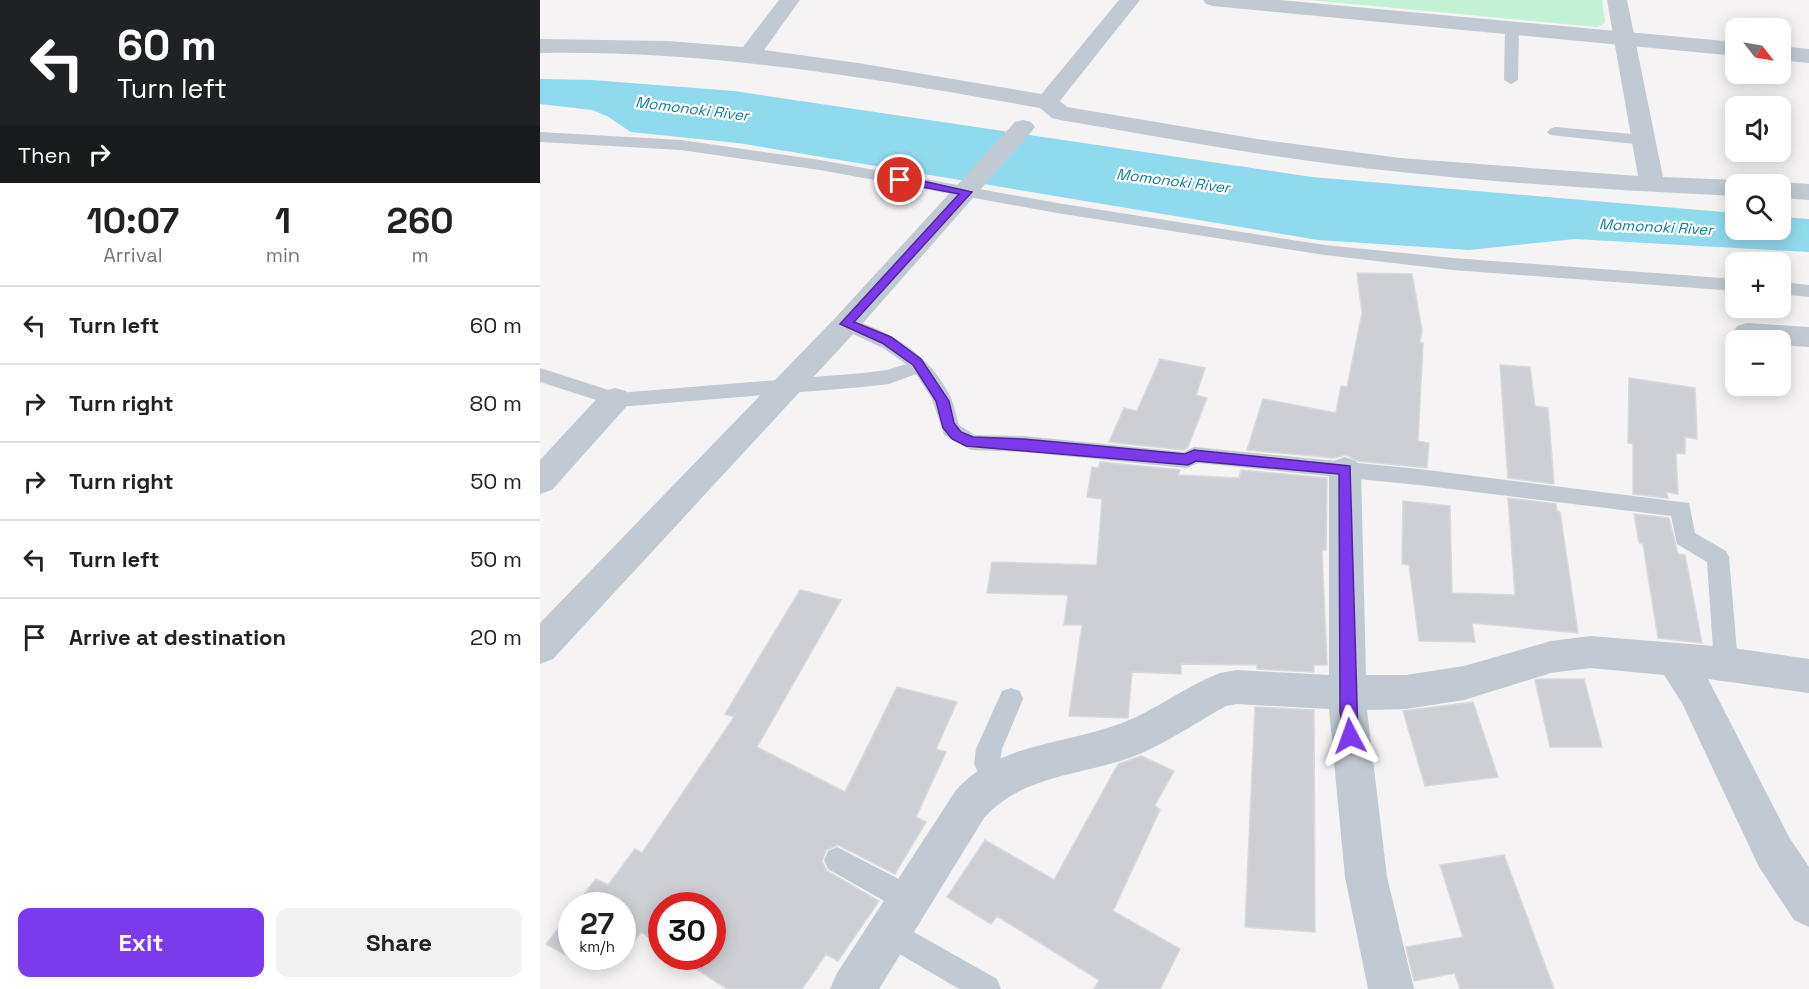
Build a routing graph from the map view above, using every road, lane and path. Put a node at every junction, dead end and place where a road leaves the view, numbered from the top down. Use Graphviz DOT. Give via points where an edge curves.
graph roads {
  1 [pos="790,0"];
  2 [pos="1130,0"];
  3 [pos="1213,0"];
  4 [pos="1617,0"];
  5 [pos="1270,3"];
  6 [pos="1512,27"];
  7 [pos="1623,39"];
  8 [pos="540,46"];
  9 [pos="1725,48"];
  10 [pos="750,53"];
  11 [pos="1791,54"];
  12 [pos="1809,56"];
  13 [pos="1511,80"];
  14 [pos="1047,102"];
  15 [pos="1555,132"];
  16 [pos="540,137"];
  17 [pos="1644,140"];
  18 [pos="1652,183"];
  19 [pos="1725,187"];
  20 [pos="967,191"];
  21 [pos="1791,191"];
  22 [pos="1809,192"];
  23 [pos="1725,284"];
  24 [pos="1791,289"];
  25 [pos="1809,291"];
  26 [pos="846,324"];
  27 [pos="1791,337"];
  28 [pos="1809,338"];
  29 [pos="920,366"];
  30 [pos="540,375"];
  31 [pos="785,387"];
  32 [pos="615,399"];
  33 [pos="1345,470"];
  34 [pos="540,481"];
  35 [pos="540,648"];
  36 [pos="1676,661"];
  37 [pos="1726,664"];
  38 [pos="1809,676"];
  39 [pos="1349,693"];
  40 [pos="1011,699"];
  41 [pos="996,782"];
  42 [pos="837,860"];
  43 [pos="910,900"];
  44 [pos="1809,905"];
  45 [pos="889,932"];
  46 [pos="853,989"];
  47 [pos="987,989"];
  48 [pos="1391,989"];
  1 -- 10 [label="street"];
  2 -- 14 [label="street"];
  3 -- 5 [label="street"];
  4 -- 7 [label="street"];
  5 -- 6 [label="street"];
  6 -- 7 [label="street"];
  6 -- 13 [label="lane"];
  7 -- 9 [label="street"];
  7 -- 17 [label="street"];
  8 -- 10 [label="street"];
  10 -- 14 [label="street"];
  11 -- 12 [label="street"];
  14 -- 18 [label="street" via="1060,113 1320,156 1518,176"];
  14 -- 20 [label="street"];
  15 -- 17 [label="lane"];
  16 -- 20 [label="lane" via="681,145"];
  17 -- 18 [label="street"];
  18 -- 19 [label="street"];
  20 -- 23 [label="lane" via="1324,250 1452,264"];
  20 -- 26 [label="street"];
  21 -- 22 [label="street"];
  24 -- 25 [label="lane"];
  26 -- 29 [label="lane" via="886,340"];
  26 -- 31 [label="street"];
  27 -- 28 [label="street"];
  29 -- 31 [label="lane" via="889,377"];
  29 -- 33 [label="lane" via="942,401 951,430 971,442 1188,460 1194,455"];
  30 -- 32 [label="lane"];
  31 -- 32 [label="lane"];
  31 -- 35 [label="street"];
  32 -- 34 [label="street"];
  33 -- 37 [label="lane" via="1681,509 1685,538 1718,557"];
  33 -- 39 [label="street"];
  36 -- 37 [label="street"];
  36 -- 39 [label="street" via="1590,652 1551,657 1464,683 1406,692"];
  36 -- 44 [label="street" via="1695,691 1774,852"];
  37 -- 38 [label="street"];
  39 -- 41 [label="street" via="1258,686 1220,690 1130,739 1034,763"];
  39 -- 48 [label="street" via="1366,877"];
  40 -- 41 [label="lane" via="989,749 987,764"];
  41 -- 43 [label="street" via="970,804"];
  42 -- 43 [label="lane"];
  43 -- 45 [label="street"];
  45 -- 46 [label="street"];
  45 -- 47 [label="lane"];
}
